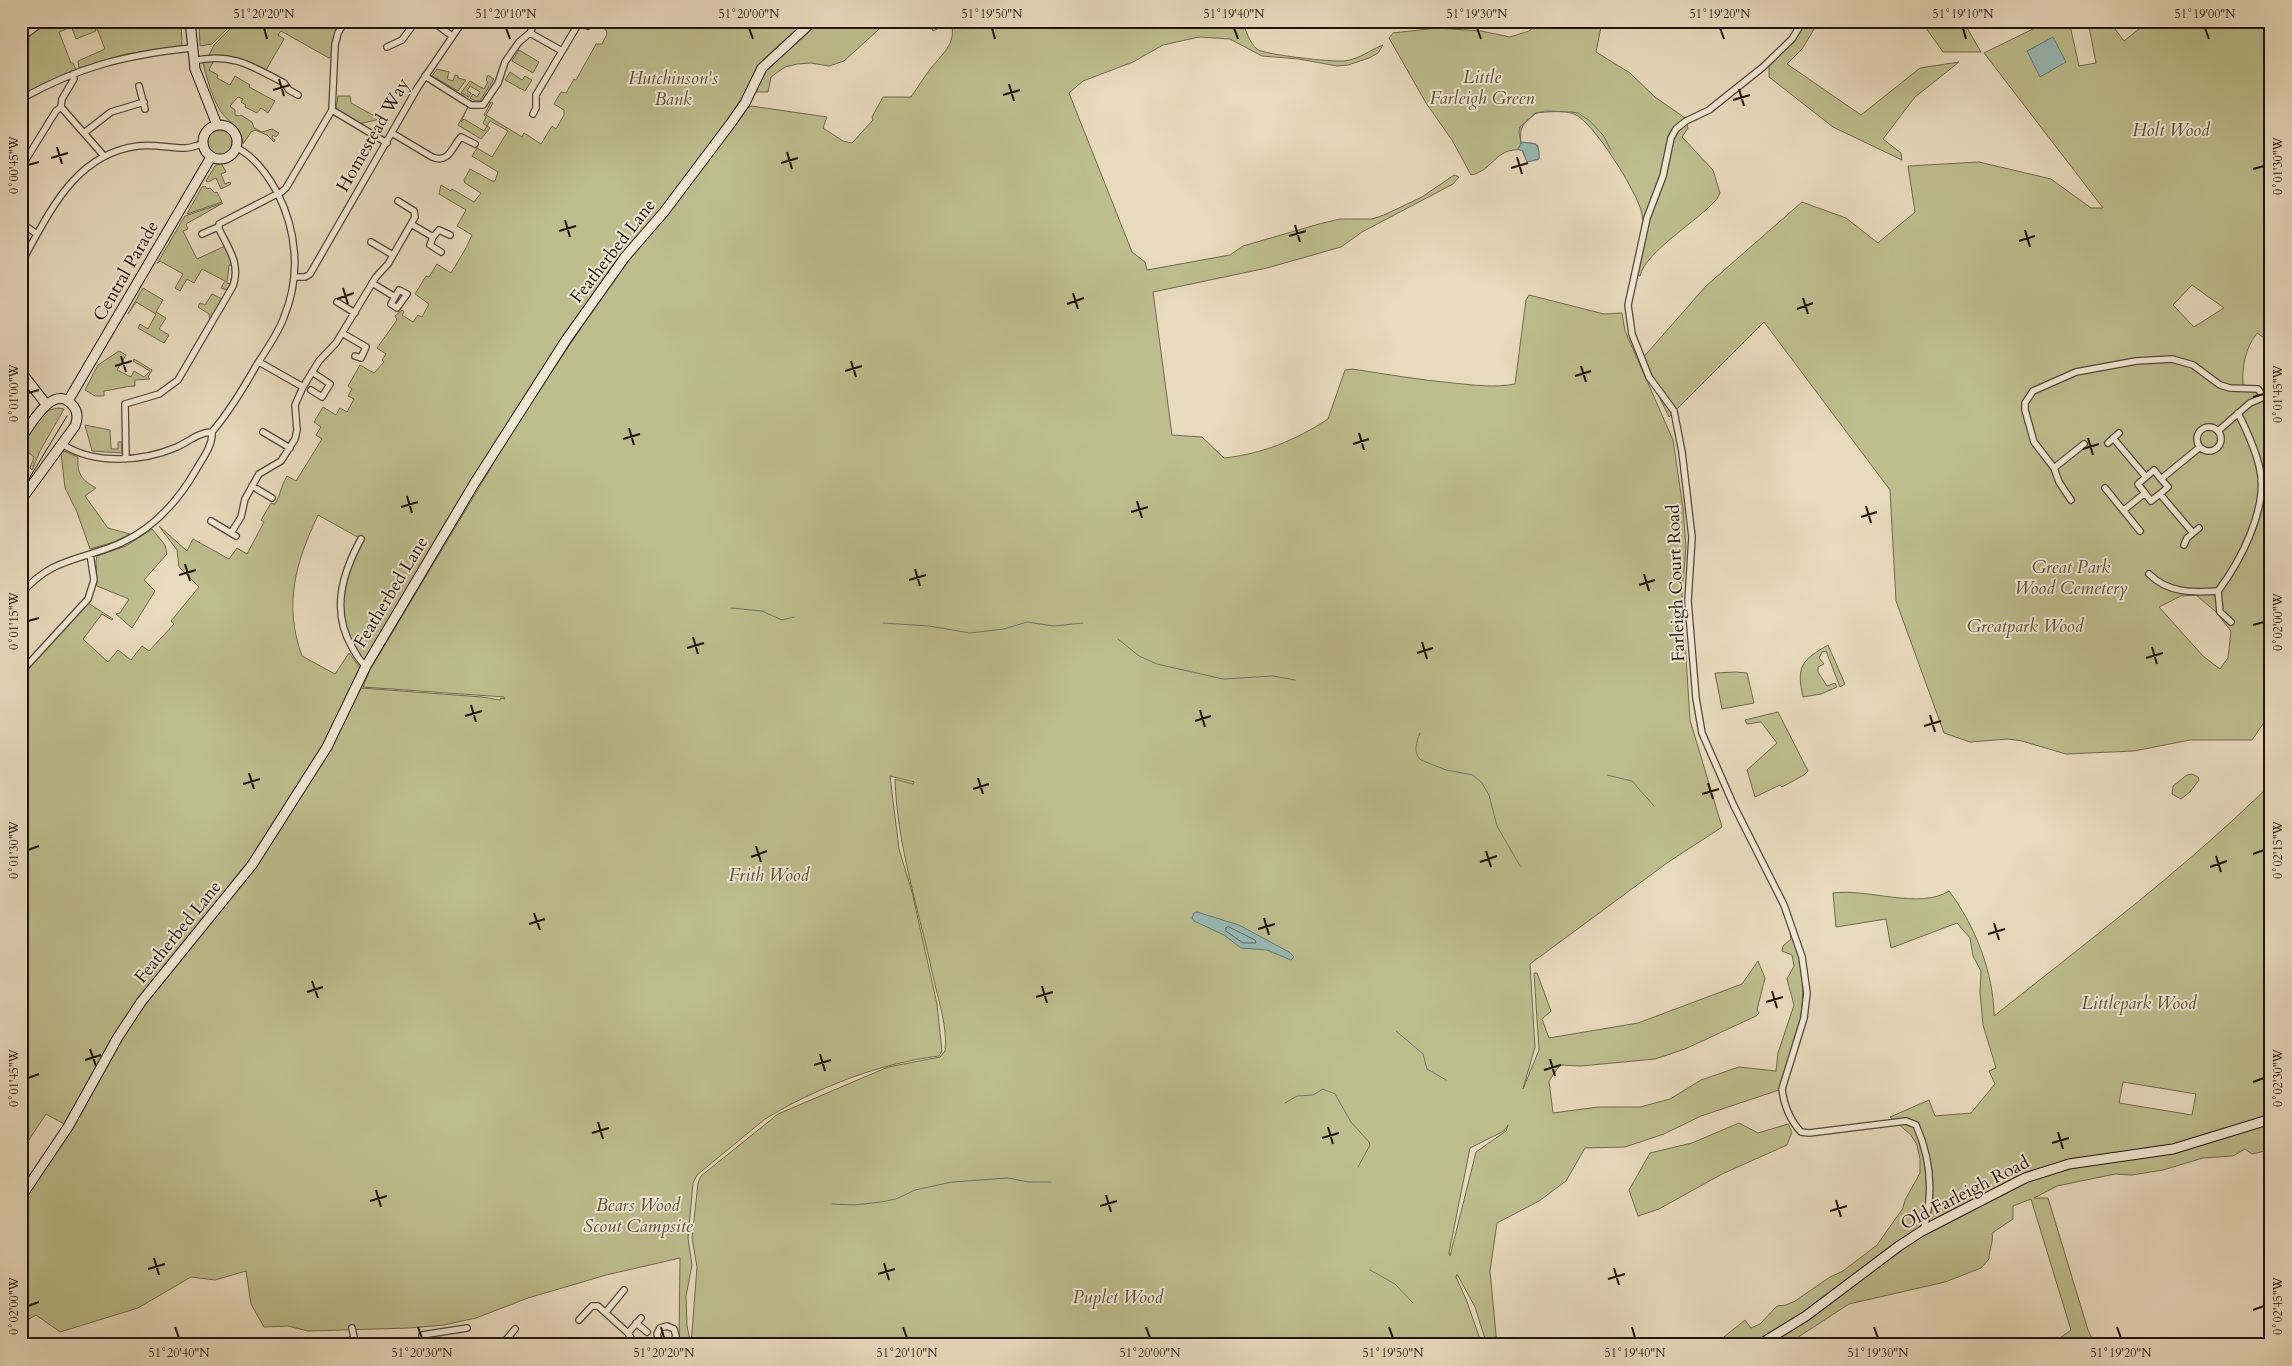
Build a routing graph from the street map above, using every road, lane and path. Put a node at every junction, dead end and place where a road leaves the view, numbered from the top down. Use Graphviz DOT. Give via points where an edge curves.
graph roads {
  1 [pos="44,21"];
  2 [pos="190,21"];
  3 [pos="344,21"];
  4 [pos="416,21"];
  5 [pos="432,21"];
  6 [pos="463,21"];
  7 [pos="535,21"];
  8 [pos="580,21"];
  9 [pos="813,21"];
  10 [pos="1803,21"];
  11 [pos="588,26"];
  12 [pos="530,33"];
  13 [pos="452,36"];
  14 [pos="21,38"];
  15 [pos="387,47"];
  16 [pos="191,48"];
  17 [pos="562,51"];
  18 [pos="193,61"];
  19 [pos="73,74"];
  20 [pos="425,76"];
  21 [pos="139,86"];
  22 [pos="298,95"];
  23 [pos="21,99"];
  24 [pos="61,107"];
  25 [pos="332,110"];
  26 [pos="533,114"];
  27 [pos="217,125"];
  28 [pos="84,133"];
  29 [pos="392,133"];
  30 [pos="387,142"];
  31 [pos="204,144"];
  32 [pos="475,144"];
  33 [pos="236,148"];
  34 [pos="104,156"];
  35 [pos="211,157"];
  36 [pos="25,161"];
  37 [pos="278,194"];
  38 [pos="398,201"];
  39 [pos="21,223"];
  40 [pos="411,224"];
  41 [pos="218,227"];
  42 [pos="37,234"];
  43 [pos="202,234"];
  44 [pos="433,236"];
  45 [pos="450,236"];
  46 [pos="371,242"];
  47 [pos="441,252"];
  48 [pos="393,255"];
  49 [pos="21,263"];
  50 [pos="294,277"];
  51 [pos="372,283"];
  52 [pos="395,296"];
  53 [pos="337,302"];
  54 [pos="355,313"];
  55 [pos="342,334"];
  56 [pos="355,356"];
  57 [pos="259,362"];
  58 [pos="21,372"];
  59 [pos="312,372"];
  60 [pos="303,387"];
  61 [pos="311,390"];
  62 [pos="2271,394"];
  63 [pos="2263,396"];
  64 [pos="68,401"];
  65 [pos="46,404"];
  66 [pos="2238,413"];
  67 [pos="2218,431"];
  68 [pos="212,432"];
  69 [pos="263,432"];
  70 [pos="2119,433"];
  71 [pos="21,438"];
  72 [pos="2113,438"];
  73 [pos="2108,443"];
  74 [pos="62,444"];
  75 [pos="2084,444"];
  76 [pos="2200,447"];
  77 [pos="290,448"];
  78 [pos="126,458"];
  79 [pos="2054,468"];
  80 [pos="2146,477"];
  81 [pos="2161,479"];
  82 [pos="252,486"];
  83 [pos="2105,488"];
  84 [pos="2145,493"];
  85 [pos="2160,494"];
  86 [pos="272,498"];
  87 [pos="21,500"];
  88 [pos="2072,500"];
  89 [pos="2124,510"];
  90 [pos="210,521"];
  91 [pos="2199,528"];
  92 [pos="2140,531"];
  93 [pos="2193,533"];
  94 [pos="361,539"];
  95 [pos="2184,544"];
  96 [pos="90,554"];
  97 [pos="2149,574"];
  98 [pos="2218,591"];
  99 [pos="21,594"];
  100 [pos="2231,622"];
  101 [pos="366,666"];
  102 [pos="21,672"];
  103 [pos="2271,1120"];
  104 [pos="21,1197"];
  105 [pos="1927,1217"];
  106 [pos="1938,1223"];
  107 [pos="1922,1231"];
  108 [pos="624,1290"];
  109 [pos="606,1312"];
  110 [pos="641,1318"];
  111 [pos="579,1320"];
  112 [pos="636,1323"];
  113 [pos="352,1328"];
  114 [pos="466,1328"];
  115 [pos="515,1329"];
  116 [pos="647,1332"];
  117 [pos="628,1333"];
  118 [pos="658,1340"];
  119 [pos="425,1343"];
  120 [pos="348,1345"];
  121 [pos="502,1345"];
  122 [pos="635,1345"];
  123 [pos="647,1345"];
  124 [pos="666,1345"];
  125 [pos="1759,1345"];
  1 -- 14 [label="street"];
  2 -- 16 [label="street"];
  3 -- 25 [label="street" via="335,45"];
  4 -- 15 [label="street" via="402,40"];
  5 -- 13 [label="street"];
  6 -- 13 [label="street, Homestead Way"];
  7 -- 12 [label="street"];
  8 -- 11 [label="street"];
  8 -- 17 [label="street"];
  9 -- 101 [label="street, Featherbed Lane" via="762,68 732,123 600,291 490,458"];
  10 -- 105 [label="street, Farleigh Court Road" via="1792,39 1763,67 1709,110 1676,129 1647,218 1629,295 1629,318 1637,350 1649,377 1674,411 1676,422 1689,500 1692,552 1688,601 1702,733 1722,782 1784,906 1803,959 1807,993 1804,1018 1782,1089 1783,1101 1801,1132 1906,1121 1916,1125 1927,1156 1930,1189"];
  12 -- 17 [label="street"];
  12 -- 20 [label="street" via="516,45 503,66 498,83 482,106 471,106"];
  13 -- 20 [label="street, Homestead Way"];
  16 -- 18 [label="street"];
  16 -- 19 [label="street" via="123,57"];
  17 -- 26 [label="street" via="536,95"];
  18 -- 22 [label="street" via="214,57 238,61 284,83"];
  18 -- 27 [label="street"];
  19 -- 23 [label="street"];
  19 -- 24 [label="street" via="74,79 61,101"];
  20 -- 29 [label="street, Homestead Way"];
  21 -- 28 [label="street" via="144,105 112,111"];
  24 -- 28 [label="street"];
  24 -- 36 [label="street"];
  25 -- 30 [label="street"];
  25 -- 37 [label="street" via="286,188"];
  27 -- 31 [label="street" via="206,132"];
  27 -- 33 [label="street" via="233,131 237,138"];
  28 -- 34 [label="street"];
  29 -- 30 [label="street, Homestead Way"];
  29 -- 32 [label="street" via="440,159 449,155 461,137"];
  30 -- 50 [label="street, Homestead Way" via="308,276"];
  31 -- 34 [label="street" via="185,148 139,146"];
  31 -- 35 [label="street"];
  33 -- 35 [label="street" via="225,158"];
  33 -- 37 [label="street" via="257,164"];
  34 -- 42 [label="street" via="67,186"];
  35 -- 64 [label="street, Central Parade"];
  37 -- 41 [label="street" via="222,221"];
  37 -- 50 [label="street" via="292,233"];
  38 -- 40 [label="street" via="415,212"];
  39 -- 42 [label="street"];
  40 -- 44 [label="street"];
  40 -- 48 [label="street"];
  41 -- 43 [label="street"];
  41 -- 78 [label="street" via="235,262 233,286 176,381 158,394 125,404"];
  42 -- 49 [label="street"];
  44 -- 45 [label="street" via="439,230"];
  44 -- 47 [label="street" via="430,245"];
  46 -- 48 [label="street"];
  48 -- 51 [label="street"];
  50 -- 57 [label="street" via="284,318"];
  51 -- 52 [label="street"];
  51 -- 54 [label="street"];
  53 -- 54 [label="street"];
  54 -- 55 [label="street"];
  55 -- 56 [label="street" via="366,347 361,358"];
  55 -- 59 [label="street"];
  57 -- 60 [label="street"];
  57 -- 68 [label="street"];
  58 -- 65 [label="street"];
  59 -- 60 [label="street"];
  59 -- 61 [label="street" via="330,384 322,397"];
  60 -- 77 [label="street" via="294,411 297,432"];
  62 -- 63 [label="street"];
  63 -- 66 [label="street"];
  63 -- 79 [label="street" via="2258,389 2220,385 2192,365 2172,359 2136,361 2076,372 2033,391 2025,403 2034,442"];
  64 -- 65 [label="street" via="58,399"];
  64 -- 74 [label="street" via="76,410 77,419"];
  65 -- 71 [label="street"];
  66 -- 67 [label="street"];
  66 -- 98 [label="street" via="2260,471 2260,498 2252,532 2238,562"];
  67 -- 76 [label="street" via="2209,427 2202,430 2197,440"];
  67 -- 76 [label="street" via="2221,440 2218,447 2211,451"];
  68 -- 78 [label="street" via="203,433 166,452"];
  68 -- 96 [label="street" via="211,443 181,495 154,526 122,543"];
  69 -- 77 [label="street"];
  70 -- 72 [label="street"];
  72 -- 73 [label="street"];
  72 -- 80 [label="street"];
  74 -- 78 [label="street" via="92,456"];
  74 -- 87 [label="street"];
  75 -- 79 [label="street"];
  76 -- 81 [label="street"];
  77 -- 82 [label="street" via="280,462 261,472"];
  79 -- 88 [label="street" via="2059,482"];
  80 -- 81 [label="street" via="2154,470"];
  80 -- 84 [label="street" via="2138,484"];
  81 -- 85 [label="street" via="2168,487"];
  82 -- 86 [label="street"];
  82 -- 90 [label="street" via="234,535"];
  83 -- 89 [label="street"];
  84 -- 85 [label="street" via="2151,501"];
  84 -- 89 [label="street"];
  85 -- 93 [label="street"];
  89 -- 92 [label="street"];
  91 -- 93 [label="street"];
  93 -- 95 [label="street"];
  94 -- 101 [label="street" via="344,574 340,609 349,643"];
  96 -- 99 [label="street" via="47,570"];
  96 -- 102 [label="street" via="94,580 88,599"];
  97 -- 98 [label="street" via="2156,581 2177,590"];
  98 -- 100 [label="street" via="2220,612"];
  101 -- 104 [label="street, Featherbed Lane" via="327,747 252,865 140,1002 68,1128"];
  103 -- 106 [label="street, Old Farleigh Road" via="2164,1151 2047,1170"];
  105 -- 106 [label="street"];
  105 -- 107 [label="street, Farleigh Court Road"];
  106 -- 107 [label="street, Old Farleigh Road"];
  107 -- 125 [label="street, Old Farleigh Road" via="1808,1315"];
  108 -- 109 [label="street"];
  109 -- 111 [label="street" via="592,1306"];
  109 -- 117 [label="street"];
  110 -- 112 [label="street"];
  112 -- 116 [label="street"];
  112 -- 117 [label="street"];
  113 -- 120 [label="street" via="354,1336"];
  114 -- 119 [label="street" via="422,1335"];
  115 -- 121 [label="street"];
  117 -- 122 [label="street"];
  118 -- 123 [label="street"];
  118 -- 124 [label="street"];
  118 -- 124 [label="street" via="660,1328 671,1327 676,1336 672,1343"];
}
